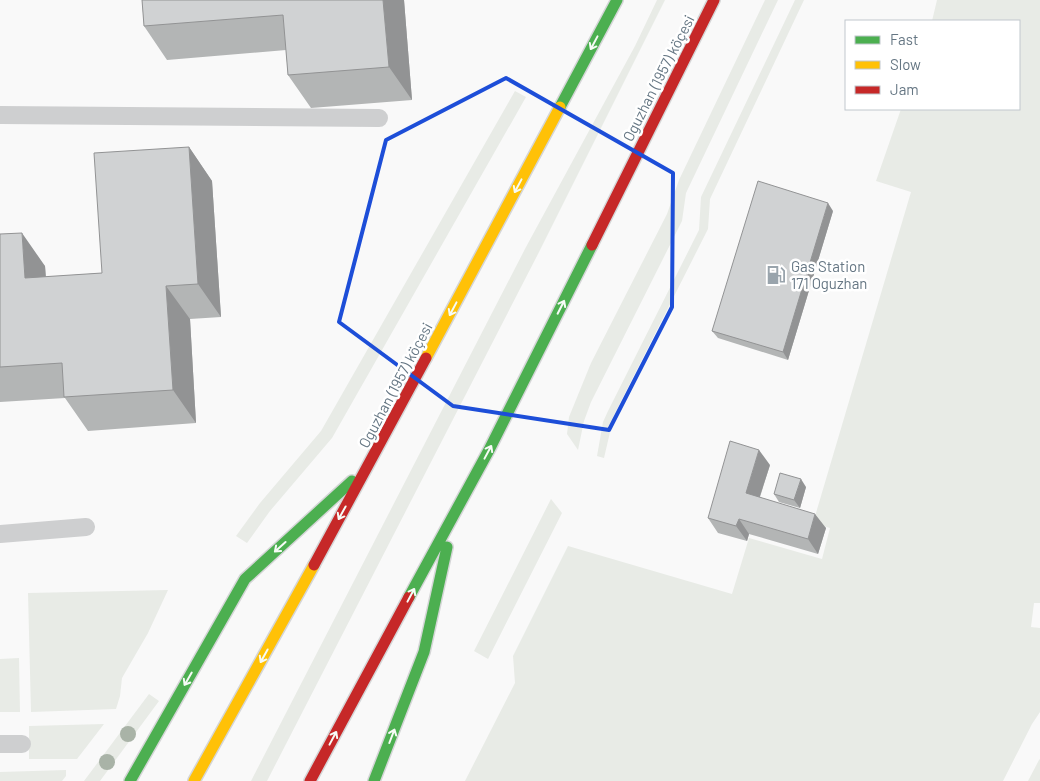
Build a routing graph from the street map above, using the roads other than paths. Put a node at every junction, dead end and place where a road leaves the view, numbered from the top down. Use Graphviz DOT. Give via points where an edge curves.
graph roads {
  1 [pos="617,0"];
  2 [pos="714,0"];
  3 [pos="0,114"];
  4 [pos="379,118"];
  5 [pos="368,467"];
  6 [pos="454,515"];
  7 [pos="86,527"];
  8 [pos="0,534"];
  9 [pos="0,744"];
  10 [pos="22,744"];
  11 [pos="130,781"];
  12 [pos="194,781"];
  13 [pos="310,781"];
  14 [pos="374,781"];
  1 -- 5 [label="main road, Oguzhan (1957) köçesi, one-way"];
  6 -- 2 [label="main road, Oguzhan (1957) köçesi, one-way"];
  3 -- 4 [label="lane"];
  5 -- 11 [label="main road, one-way" via="245,578"];
  5 -- 12 [label="main road, Oguzhan (1957) köçesi, one-way"];
  13 -- 6 [label="main road, Oguzhan (1957) köçesi, one-way"];
  14 -- 6 [label="main road, one-way" via="424,652"];
  7 -- 8 [label="lane"];
  9 -- 10 [label="lane"];
}
